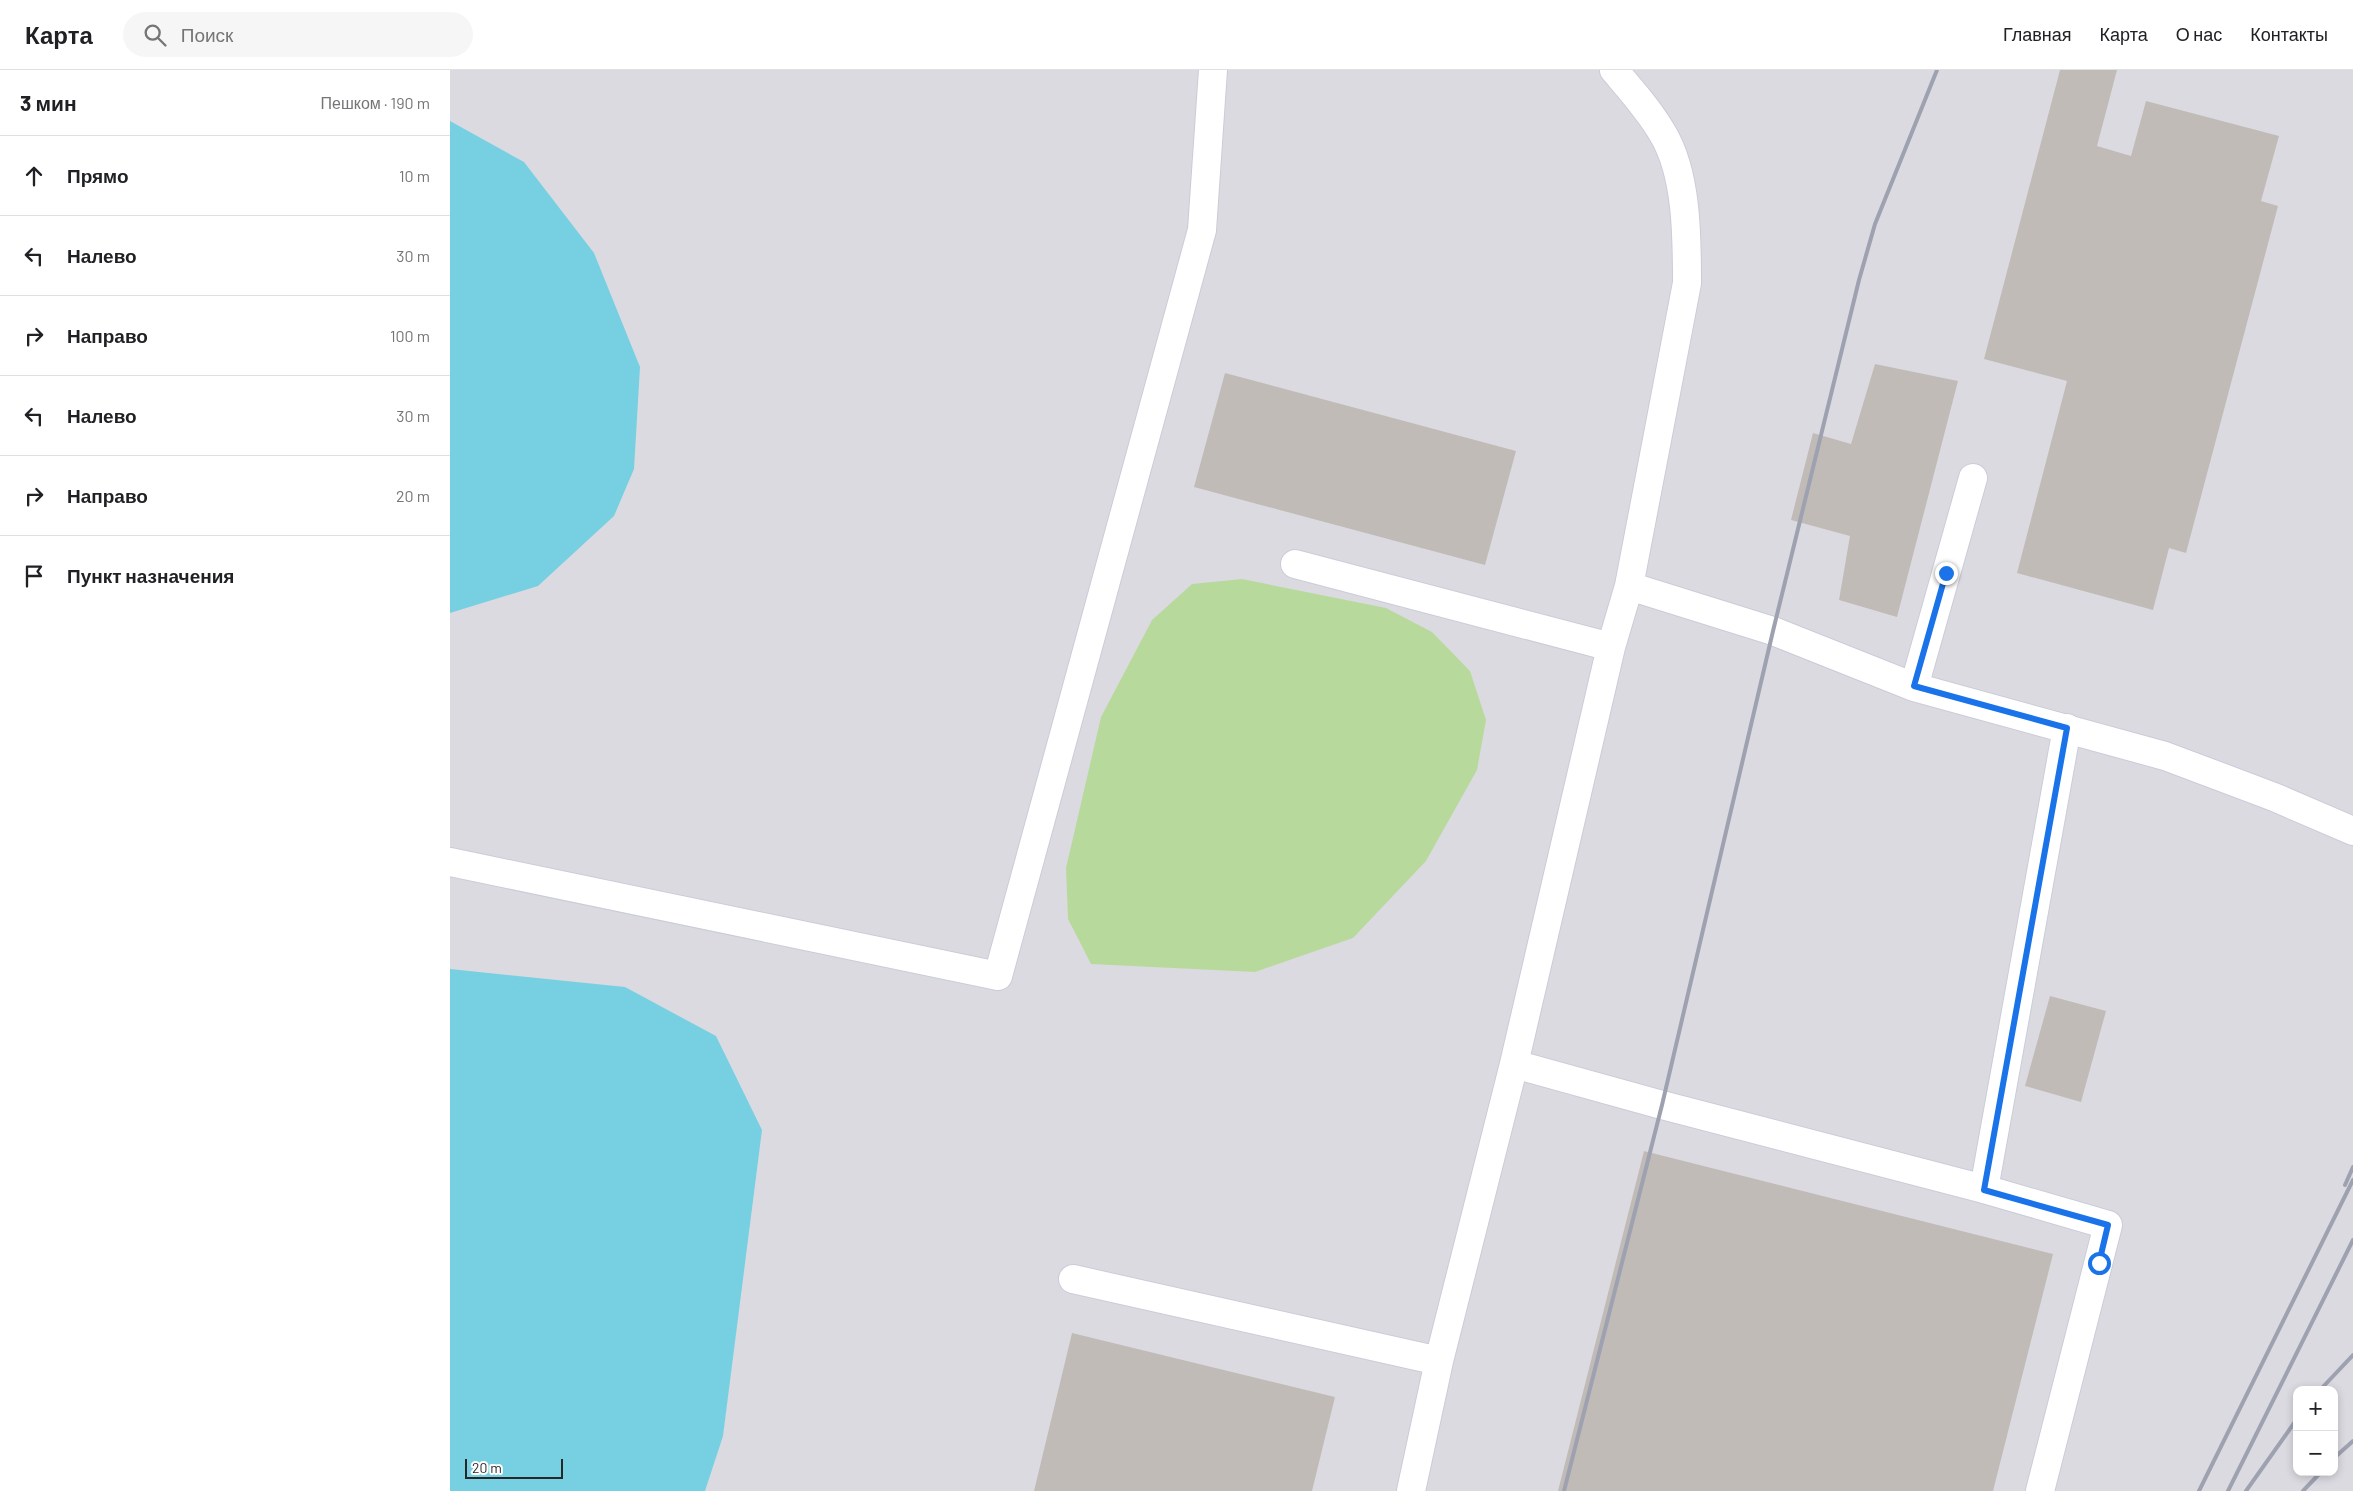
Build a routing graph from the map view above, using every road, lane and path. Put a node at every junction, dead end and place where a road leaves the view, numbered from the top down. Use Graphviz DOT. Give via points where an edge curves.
graph roads {
  1 [pos="1213,70"];
  2 [pos="1614,70"];
  3 [pos="1972,478"];
  4 [pos="1295,564"];
  5 [pos="1629,586"];
  6 [pos="1611,647"];
  7 [pos="1914,686"];
  8 [pos="2067,728"];
  9 [pos="2353,831"];
  10 [pos="450,862"];
  11 [pos="1514,1064"];
  12 [pos="1984,1190"];
  13 [pos="1073,1279"];
  14 [pos="1439,1361"];
  15 [pos="1412,1491"];
  16 [pos="2040,1491"];
  1 -- 10 [label="lane" via="1202,230 998,976"];
  2 -- 5 [label="lane" via="1664,134 1682,185 1687,246 1687,283"];
  3 -- 7 [label="lane"];
  4 -- 6 [label="lane"];
  5 -- 6 [label="lane"];
  5 -- 7 [label="lane" via="1773,631"];
  6 -- 11 [label="lane"];
  7 -- 8 [label="lane"];
  8 -- 9 [label="lane" via="2165,756"];
  8 -- 12 [label="lane"];
  11 -- 12 [label="lane"];
  11 -- 14 [label="lane"];
  12 -- 16 [label="lane" via="2108,1225"];
  13 -- 14 [label="lane"];
  14 -- 15 [label="lane"];
}
